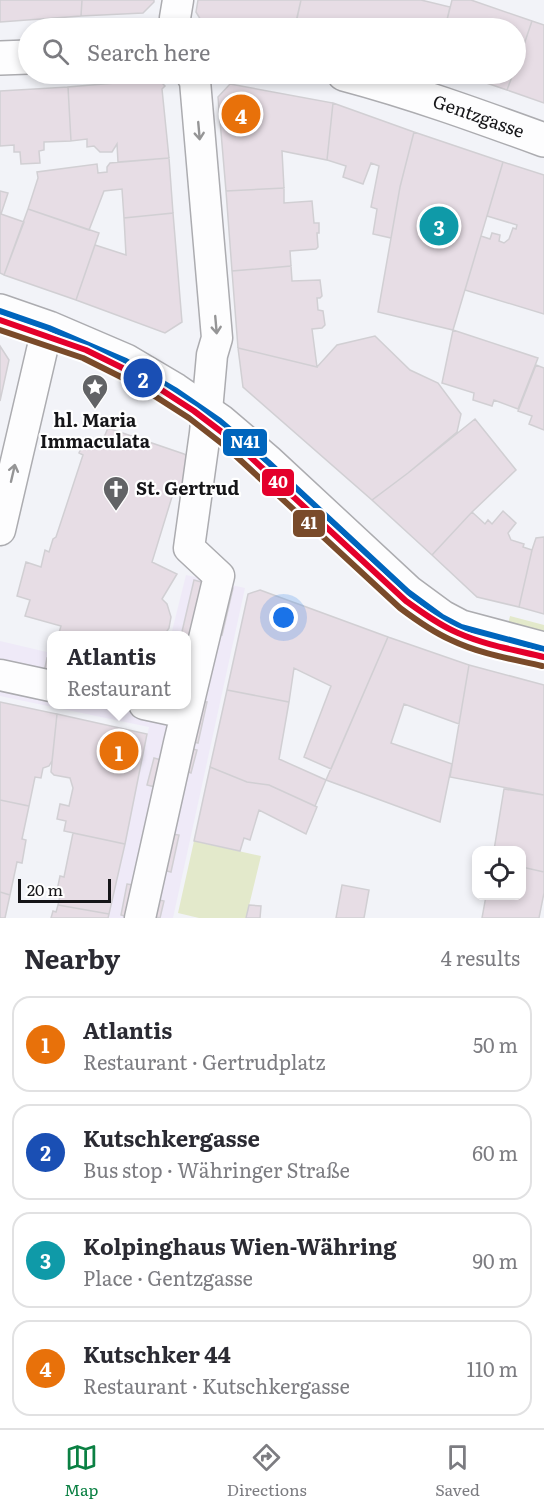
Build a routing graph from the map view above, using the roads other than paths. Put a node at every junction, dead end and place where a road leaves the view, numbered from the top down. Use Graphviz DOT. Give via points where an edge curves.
graph roads {
  1 [pos="178,0"];
  2 [pos="175,18"];
  3 [pos="18,57"];
  4 [pos="0,58"];
  5 [pos="195,84"];
  6 [pos="378,84"];
  7 [pos="544,140"];
  8 [pos="0,311"];
  9 [pos="49,328"];
  10 [pos="207,412"];
  11 [pos="0,530"];
  12 [pos="544,649"];
  13 [pos="0,675"];
  14 [pos="47,685"];
  15 [pos="191,692"];
  16 [pos="165,709"];
  17 [pos="187,709"];
  18 [pos="186,713"];
  19 [pos="140,918"];
  1 -- 2 [label="street"];
  3 -- 4 [label="main road"];
  5 -- 10 [label="street, one-way" via="217,338"];
  6 -- 7 [label="main road, Gentzgasse"];
  8 -- 9 [label="main road"];
  9 -- 10 [label="main road" via="126,360"];
  11 -- 9 [label="street, one-way"];
  10 -- 12 [label="main road" via="429,608 461,627"];
  10 -- 15 [label="street" via="189,548 219,576"];
  13 -- 14 [label="street"];
  16 -- 18 [label="street"];
  17 -- 18 [label="street"];
  18 -- 19 [label="street"];
}
